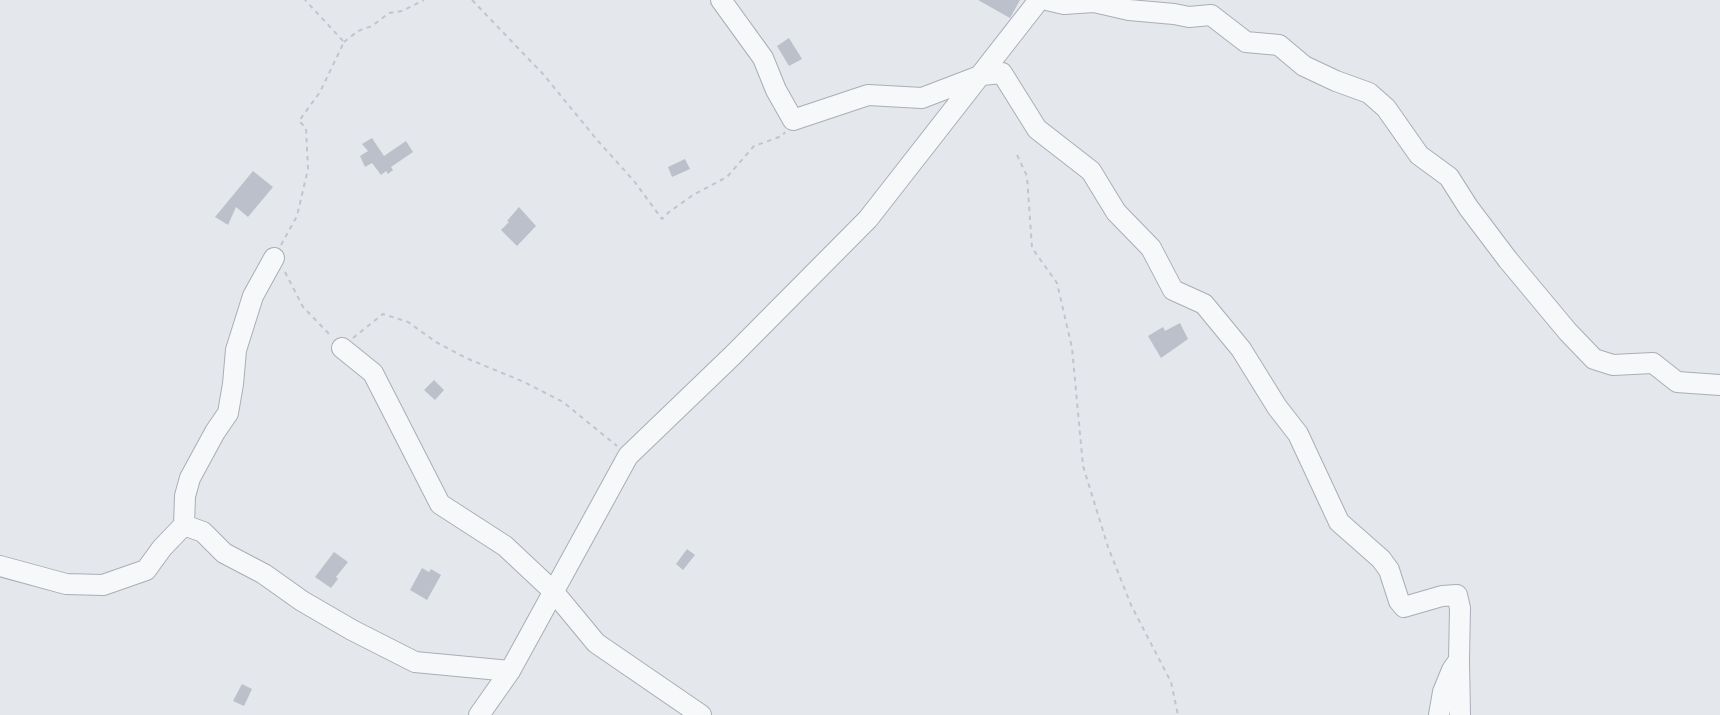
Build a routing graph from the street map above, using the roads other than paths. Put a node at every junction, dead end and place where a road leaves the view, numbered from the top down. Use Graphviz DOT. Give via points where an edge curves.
graph roads {
  1 [pos="722,0"];
  2 [pos="1038,0"];
  3 [pos="1047,0"];
  4 [pos="982,75"];
  5 [pos="274,258"];
  6 [pos="342,348"];
  7 [pos="1720,385"];
  8 [pos="184,525"];
  9 [pos="0,566"];
  10 [pos="553,591"];
  11 [pos="1459,660"];
  12 [pos="510,671"];
  13 [pos="478,715"];
  14 [pos="701,715"];
  15 [pos="1439,715"];
  16 [pos="1460,715"];
  1 -- 4 [label="street" via="759,52 793,120 868,95 922,98"];
  2 -- 4 [label="street"];
  3 -- 7 [label="street" via="1064,4 1094,2 1189,18 1211,15 1246,42 1279,45 1304,66 1369,93 1386,108 1419,155 1449,177 1508,260 1594,359 1613,365 1653,363 1677,382"];
  4 -- 10 [label="street" via="868,219 628,456"];
  4 -- 11 [label="street" via="1002,73 1037,129 1091,171 1116,212 1150,248 1173,290 1204,304 1241,350 1276,407 1298,434 1339,522 1381,559 1404,607 1457,595"];
  5 -- 8 [label="street" via="253,296 236,350 228,413 190,478"];
  6 -- 10 [label="street" via="373,373 440,504 506,546"];
  8 -- 9 [label="street" via="146,570 103,585 66,584"];
  8 -- 12 [label="street" via="203,532 224,553 332,618 415,662"];
  10 -- 12 [label="street"];
  10 -- 14 [label="street" via="596,643"];
  11 -- 15 [label="street" via="1443,692"];
  11 -- 16 [label="street"];
  12 -- 13 [label="street"];
}
